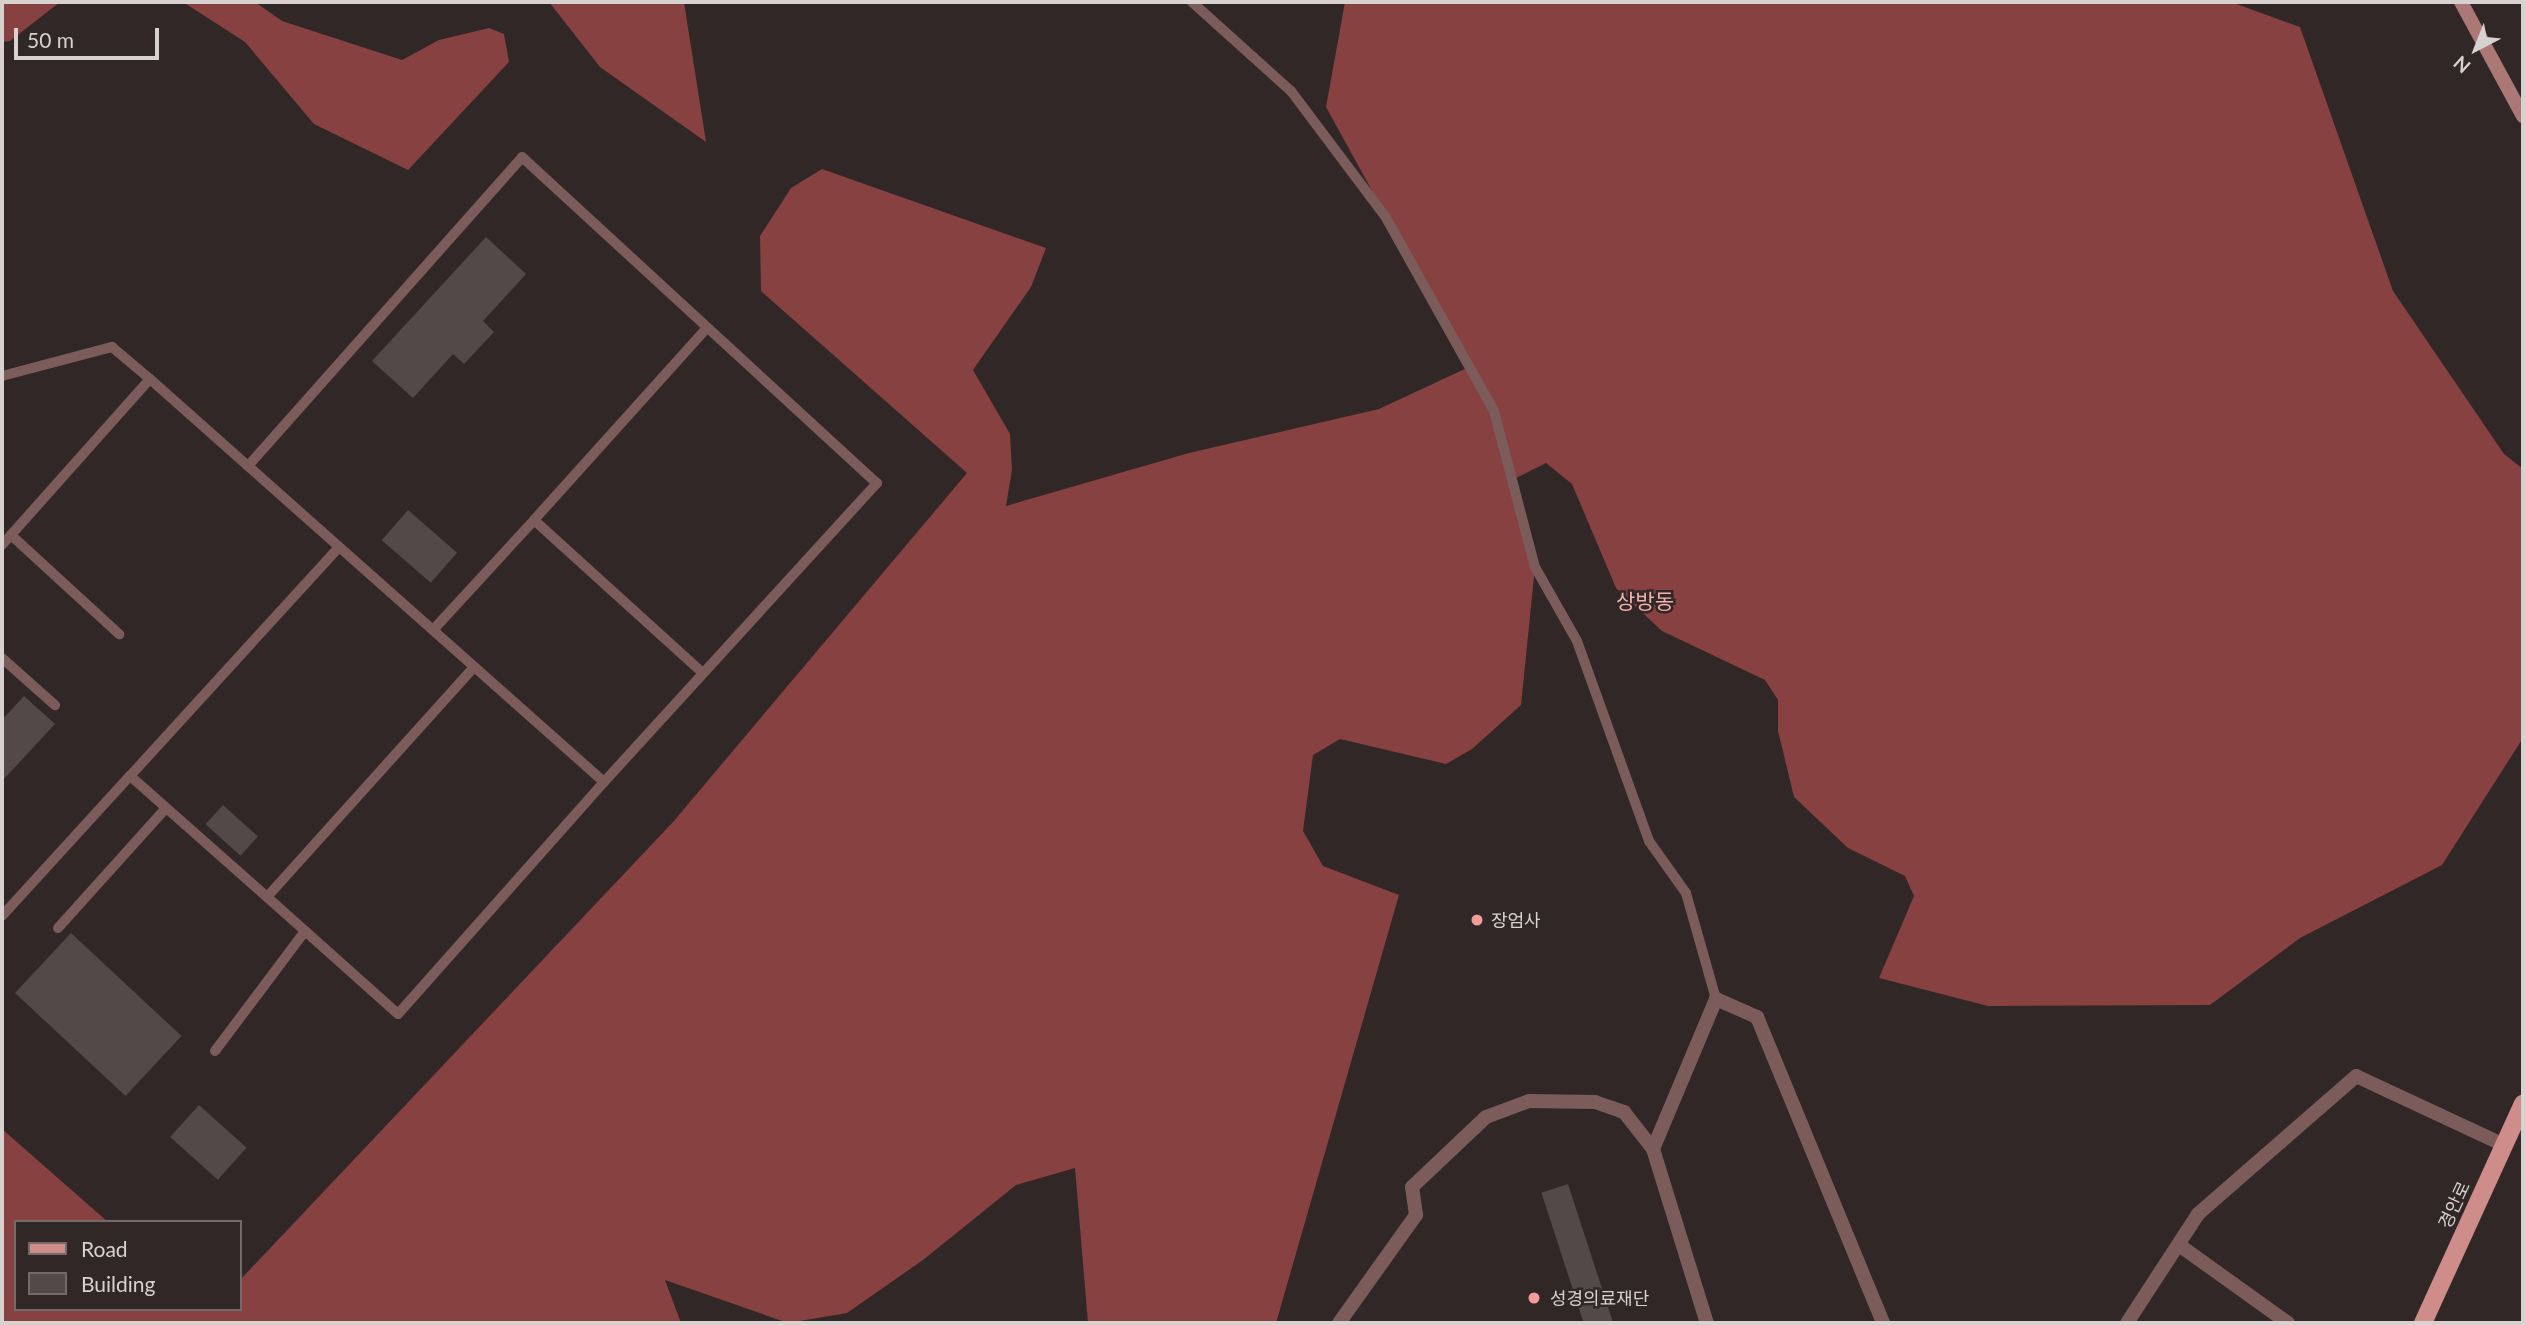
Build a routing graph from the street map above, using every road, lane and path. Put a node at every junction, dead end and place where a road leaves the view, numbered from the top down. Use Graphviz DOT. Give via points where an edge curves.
graph roads {
  1 [pos="1192,2"];
  2 [pos="2461,2"];
  3 [pos="2523,117"];
  4 [pos="708,328"];
  5 [pos="2,376"];
  6 [pos="150,379"];
  7 [pos="248,466"];
  8 [pos="534,520"];
  9 [pos="11,535"];
  10 [pos="2,545"];
  11 [pos="339,547"];
  12 [pos="433,630"];
  13 [pos="119,634"];
  14 [pos="2,658"];
  15 [pos="474,667"];
  16 [pos="704,673"];
  17 [pos="55,705"];
  18 [pos="130,776"];
  19 [pos="604,782"];
  20 [pos="166,808"];
  21 [pos="267,897"];
  22 [pos="2,916"];
  23 [pos="58,928"];
  24 [pos="305,931"];
  25 [pos="1716,999"];
  26 [pos="215,1051"];
  27 [pos="2523,1104"];
  28 [pos="2504,1145"];
  29 [pos="1653,1149"];
  30 [pos="2179,1245"];
  31 [pos="1339,1323"];
  32 [pos="1707,1323"];
  33 [pos="1883,1323"];
  34 [pos="2127,1323"];
  35 [pos="2288,1323"];
  36 [pos="2423,1323"];
  1 -- 25 [label="lane" via="1292,91 1385,216 1494,411 1535,567 1577,641 1648,841 1686,893"];
  2 -- 3 [label="main road"];
  4 -- 7 [label="lane" via="522,157"];
  4 -- 8 [label="lane"];
  4 -- 16 [label="lane" via="877,483"];
  5 -- 6 [label="lane" via="112,347"];
  6 -- 7 [label="lane"];
  6 -- 9 [label="lane"];
  7 -- 11 [label="lane"];
  8 -- 12 [label="lane"];
  8 -- 16 [label="lane"];
  9 -- 10 [label="lane"];
  9 -- 13 [label="lane"];
  11 -- 12 [label="lane"];
  11 -- 18 [label="lane"];
  12 -- 15 [label="lane"];
  14 -- 17 [label="lane"];
  15 -- 19 [label="lane"];
  15 -- 21 [label="lane"];
  16 -- 19 [label="lane"];
  18 -- 20 [label="lane"];
  18 -- 22 [label="lane"];
  19 -- 24 [label="lane" via="398,1014"];
  20 -- 21 [label="lane"];
  20 -- 23 [label="lane"];
  21 -- 24 [label="lane"];
  24 -- 26 [label="lane"];
  25 -- 29 [label="street"];
  25 -- 33 [label="street" via="1757,1017"];
  27 -- 28 [label="main road, 경안로"];
  28 -- 30 [label="street" via="2356,1076 2198,1214"];
  28 -- 36 [label="main road, 경안로"];
  29 -- 31 [label="street" via="1624,1112 1595,1102 1529,1101 1486,1117 1412,1187 1416,1215"];
  29 -- 32 [label="street"];
  30 -- 34 [label="street"];
  30 -- 35 [label="street"];
}
